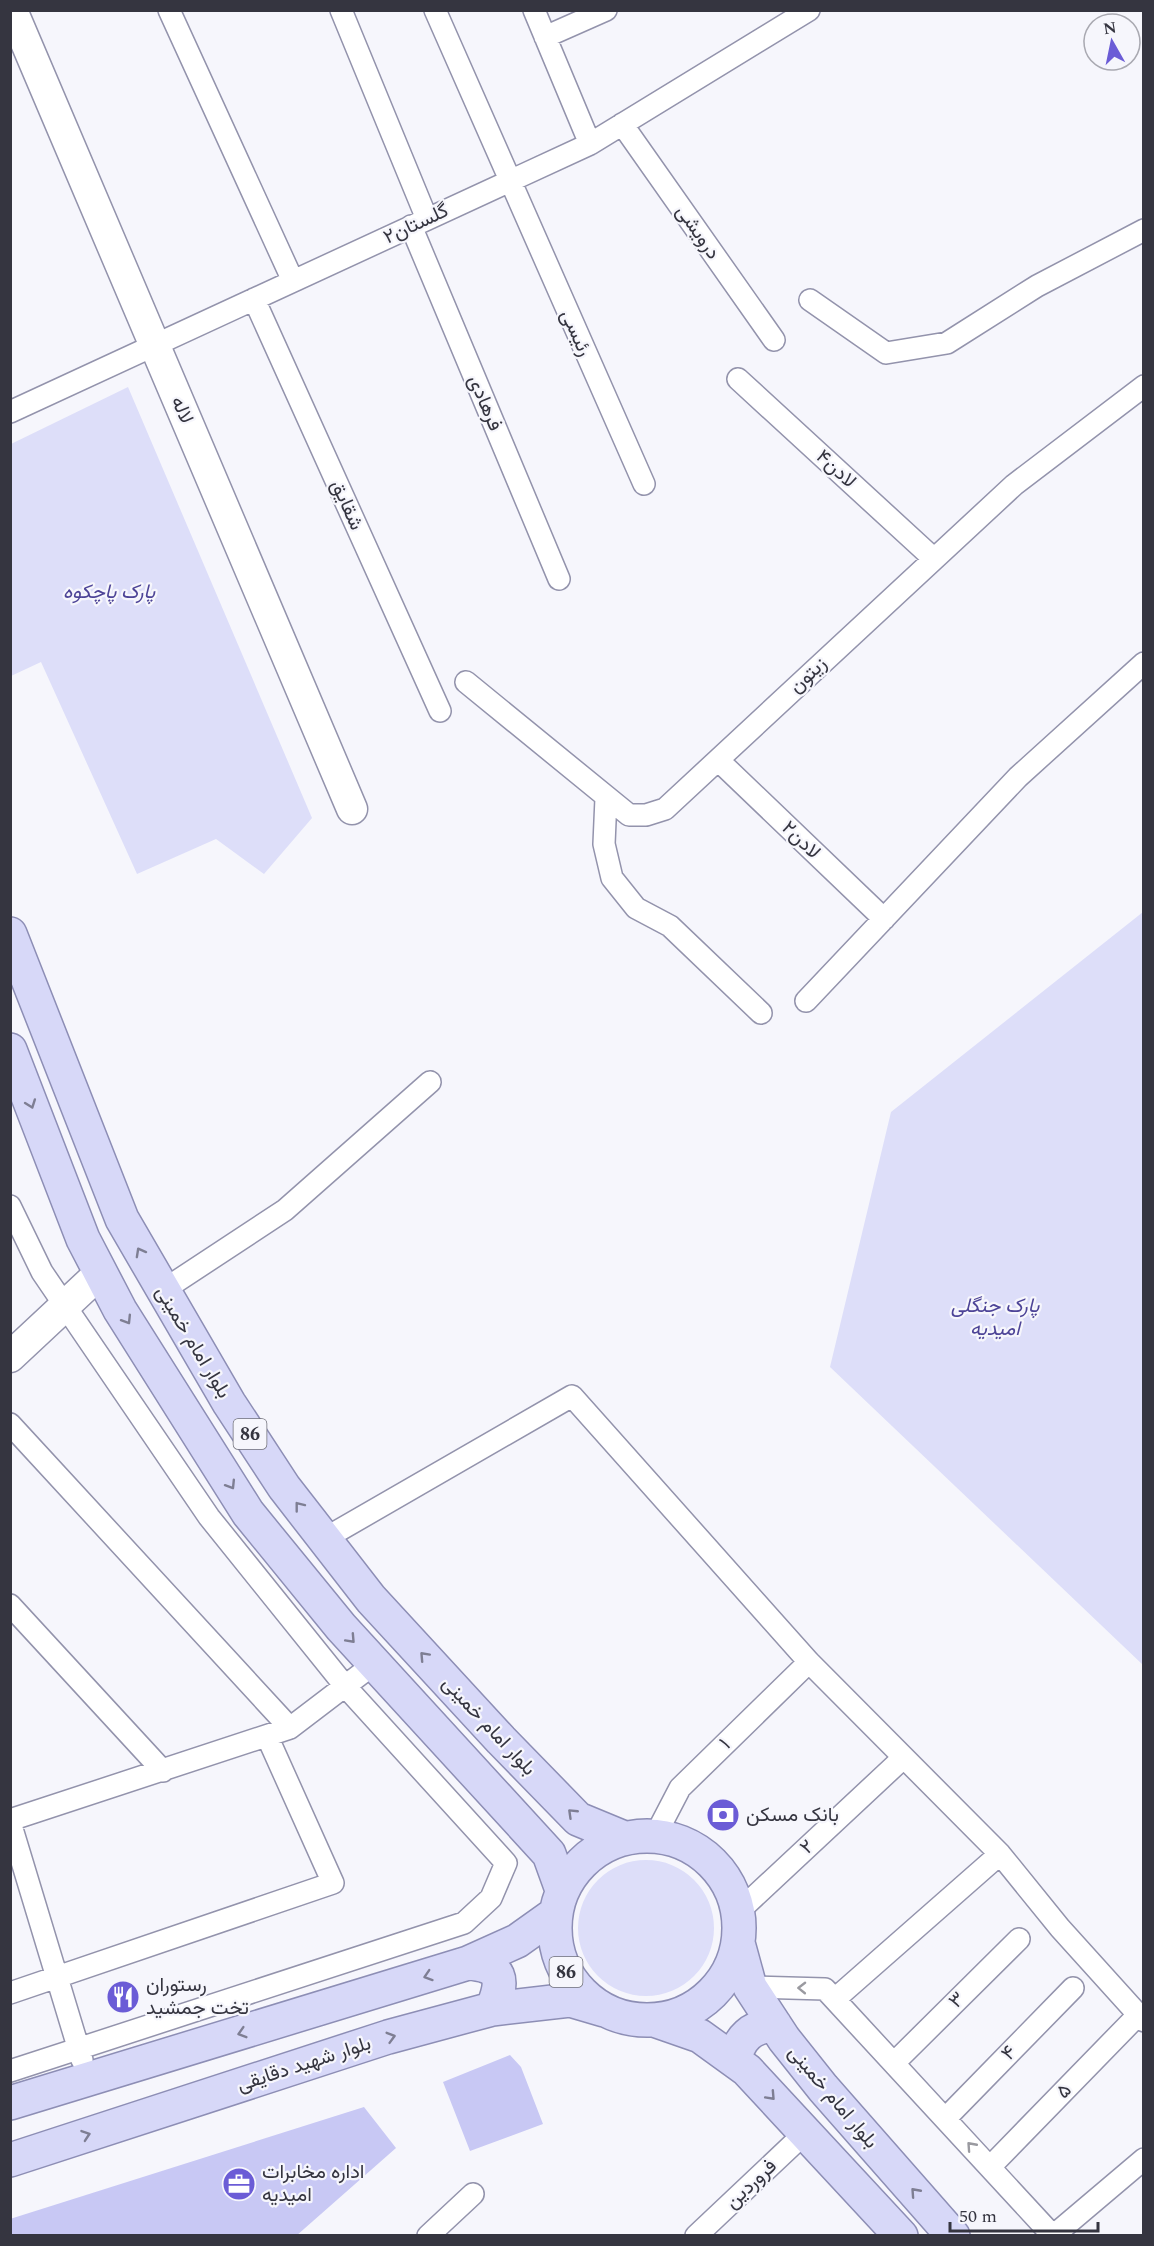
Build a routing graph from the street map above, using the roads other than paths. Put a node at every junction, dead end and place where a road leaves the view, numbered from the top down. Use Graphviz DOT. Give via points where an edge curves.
graph roads {
  1 [pos="12,10"];
  2 [pos="169,10"];
  3 [pos="341,10"];
  4 [pos="435,10"];
  5 [pos="534,10"];
  6 [pos="606,10"];
  7 [pos="809,10"];
  8 [pos="545,37"];
  9 [pos="622,124"];
  10 [pos="590,144"];
  11 [pos="509,181"];
  12 [pos="419,223"];
  13 [pos="1143,230"];
  14 [pos="293,281"];
  15 [pos="254,299"];
  16 [pos="810,300"];
  17 [pos="774,340"];
  18 [pos="155,346"];
  19 [pos="738,379"];
  20 [pos="1143,386"];
  21 [pos="10,412"];
  22 [pos="644,484"];
  23 [pos="934,559"];
  24 [pos="559,579"];
  25 [pos="1143,663"];
  26 [pos="466,682"];
  27 [pos="440,711"];
  28 [pos="718,760"];
  29 [pos="606,798"];
  30 [pos="352,809"];
  31 [pos="884,919"];
  32 [pos="10,934"];
  33 [pos="806,1001"];
  34 [pos="761,1013"];
  35 [pos="10,1050"];
  36 [pos="430,1082"];
  37 [pos="10,1206"];
  38 [pos="100,1272"];
  39 [pos="162,1291"];
  40 [pos="65,1305"];
  41 [pos="10,1357"];
  42 [pos="10,1424"];
  43 [pos="324,1539"];
  44 [pos="10,1605"];
  45 [pos="809,1662"];
  46 [pos="374,1664"];
  47 [pos="345,1686"];
  48 [pos="290,1728"];
  49 [pos="267,1736"];
  50 [pos="903,1758"];
  51 [pos="163,1771"];
  52 [pos="540,1780"];
  53 [pos="508,1809"];
  54 [pos="10,1821"];
  55 [pos="639,1837"];
  56 [pos="1000,1854"];
  57 [pos="559,1902"];
  58 [pos="738,1928"];
  59 [pos="1019,1938"];
  60 [pos="468,1963"];
  61 [pos="57,1978"];
  62 [pos="750,1987"];
  63 [pos="1073,1988"];
  64 [pos="10,1994"];
  65 [pos="835,1999"];
  66 [pos="492,2009"];
  67 [pos="604,2010"];
  68 [pos="1141,2018"];
  69 [pos="654,2020"];
  70 [pos="775,2025"];
  71 [pos="78,2049"];
  72 [pos="735,2061"];
  73 [pos="896,2062"];
  74 [pos="10,2071"];
  75 [pos="88,2079"];
  76 [pos="10,2103"];
  77 [pos="946,2118"];
  78 [pos="806,2132"];
  79 [pos="20,2158"];
  80 [pos="1143,2159"];
  81 [pos="990,2167"];
  82 [pos="473,2194"];
  83 [pos="437,2233"];
  84 [pos="696,2235"];
  85 [pos="901,2235"];
  86 [pos="953,2235"];
  87 [pos="1053,2235"];
  1 -- 18 [label="street, لاله"];
  2 -- 14 [label="street"];
  3 -- 12 [label="street, فرهادی"];
  4 -- 11 [label="street, رئیسی"];
  5 -- 8 [label="street"];
  6 -- 8 [label="street"];
  7 -- 9 [label="street, گلستان۲"];
  8 -- 10 [label="street"];
  9 -- 10 [label="street, گلستان۲"];
  9 -- 17 [label="street, درویشی"];
  10 -- 11 [label="street, گلستان۲"];
  11 -- 12 [label="street, گلستان۲"];
  11 -- 22 [label="street, رئیسی"];
  12 -- 14 [label="street, گلستان۲"];
  12 -- 24 [label="street, فرهادی"];
  13 -- 16 [label="street" via="1037,285 947,343 886,352"];
  14 -- 15 [label="street, گلستان۲"];
  15 -- 18 [label="street, گلستان۲"];
  15 -- 27 [label="street, شقایق"];
  18 -- 21 [label="street, گلستان۲"];
  18 -- 30 [label="street, لاله"];
  19 -- 23 [label="street, لادن۴"];
  20 -- 23 [label="street, زیتون" via="1014,485"];
  23 -- 28 [label="street, زیتون"];
  25 -- 31 [label="street" via="1018,777"];
  26 -- 29 [label="street, زیتون"];
  28 -- 29 [label="street, زیتون" via="665,809 629,815"];
  28 -- 31 [label="street, لادن۲"];
  29 -- 34 [label="street" via="604,844 612,878 636,908 670,926"];
  31 -- 33 [label="street"];
  39 -- 32 [label="main road, بلوار امام خمینی / 86, one-way" via="122,1219"];
  35 -- 38 [label="main road, 86, one-way" via="78,1228"];
  36 -- 39 [label="street" via="285,1210"];
  37 -- 40 [label="street" via="31,1253"];
  38 -- 40 [label="street"];
  38 -- 46 [label="main road, 86, one-way" via="248,1513"];
  43 -- 39 [label="main road, بلوار امام خمینی / 86, one-way" via="278,1478"];
  40 -- 41 [label="street"];
  40 -- 47 [label="street" via="209,1517"];
  42 -- 48 [label="street"];
  43 -- 45 [label="street" via="572,1396"];
  52 -- 43 [label="main road, بلوار امام خمینی / 86, one-way" via="371,1599"];
  44 -- 51 [label="street"];
  45 -- 50 [label="street"];
  45 -- 55 [label="street, ۱" via="680,1788"];
  46 -- 47 [label="street"];
  46 -- 53 [label="main road, 86"];
  47 -- 48 [label="street"];
  47 -- 71 [label="street" via="506,1863 491,1898 464,1923"];
  48 -- 49 [label="street"];
  49 -- 51 [label="street"];
  49 -- 61 [label="street" via="333,1883"];
  50 -- 56 [label="street"];
  50 -- 58 [label="street, ۲"];
  51 -- 54 [label="street"];
  52 -- 53 [label="main road" via="539,1797 532,1805"];
  55 -- 52 [label="main road, بلوار امام خمینی / 86, one-way" via="578,1819"];
  53 -- 57 [label="main road, 86" via="549,1854"];
  54 -- 61 [label="street"];
  55 -- 57 [label="main road" via="599,1849 584,1861"];
  55 -- 58 [label="main road, 86" via="684,1844 709,1860 728,1884"];
  56 -- 65 [label="street"];
  56 -- 68 [label="street"];
  57 -- 60 [label="main road" via="517,1941"];
  57 -- 67 [label="main road, 86" via="555,1942 564,1969 581,1993"];
  58 -- 62 [label="main road, بلوار امام خمینی / 86"];
  58 -- 69 [label="main road, 86" via="728,1972 709,1996 683,2013"];
  59 -- 73 [label="street, ۳"];
  60 -- 66 [label="main road" via="487,1964 498,1974 501,1990"];
  60 -- 75 [label="main road, one-way"];
  61 -- 64 [label="street"];
  61 -- 71 [label="street"];
  65 -- 62 [label="street, one-way" via="825,1989"];
  62 -- 70 [label="main road, بلوار امام خمینی / 86"];
  63 -- 77 [label="street, ۴"];
  65 -- 73 [label="street"];
  66 -- 67 [label="main road, بلوار شهید دقایقی" via="570,2000"];
  79 -- 66 [label="main road, بلوار شهید دقایقی, one-way" via="388,2037"];
  67 -- 69 [label="main road, 86" via="628,2018"];
  68 -- 81 [label="street, ۵"];
  69 -- 72 [label="main road, بلوار امام خمینی / 86" via="700,2036"];
  70 -- 72 [label="main road" via="746,2034"];
  86 -- 70 [label="main road, بلوار امام خمینی / 86, one-way" via="823,2088"];
  71 -- 74 [label="street"];
  71 -- 75 [label="street"];
  72 -- 78 [label="main road, بلوار امام خمینی / 86, one-way"];
  73 -- 77 [label="street"];
  75 -- 76 [label="main road"];
  81 -- 77 [label="street, one-way"];
  78 -- 84 [label="street, فروردین"];
  78 -- 85 [label="main road, بلوار امام خمینی / 86"];
  80 -- 87 [label="street"];
  81 -- 87 [label="street"];
  82 -- 83 [label="street"];
}
